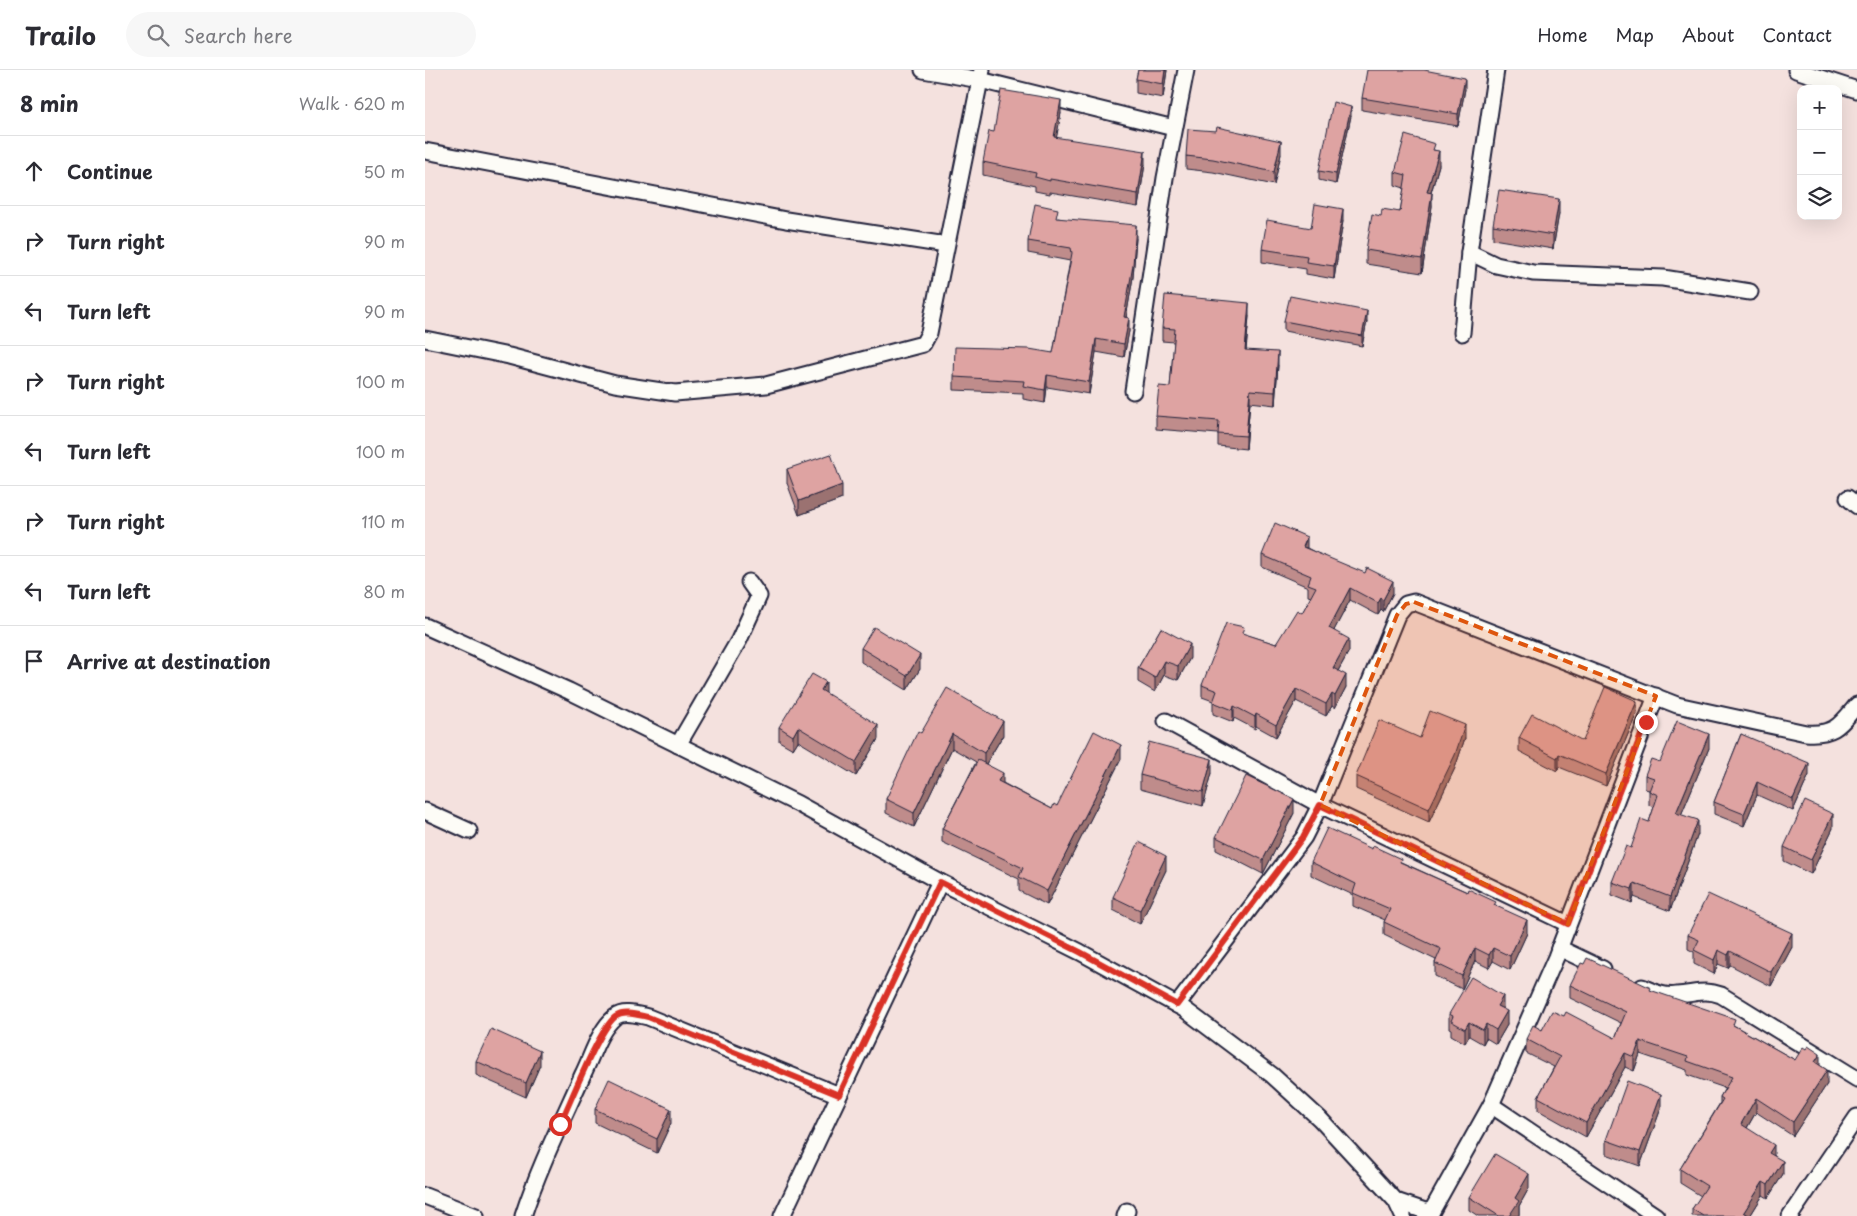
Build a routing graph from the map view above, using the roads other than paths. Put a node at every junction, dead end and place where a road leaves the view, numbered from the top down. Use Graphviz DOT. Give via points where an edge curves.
graph roads {
  1 [pos="923,70"];
  2 [pos="1186,70"];
  3 [pos="1496,70"];
  4 [pos="1796,70"];
  5 [pos="981,75"];
  6 [pos="1857,90"];
  7 [pos="1175,128"];
  8 [pos="425,151"];
  9 [pos="946,245"];
  10 [pos="1469,252"];
  11 [pos="1750,292"];
  12 [pos="1462,333"];
  13 [pos="425,339"];
  14 [pos="1133,391"];
  15 [pos="749,582"];
  16 [pos="425,626"];
  17 [pos="1656,696"];
  18 [pos="1857,705"];
  19 [pos="1166,721"];
  20 [pos="678,745"];
  21 [pos="1320,805"];
  22 [pos="425,811"];
  23 [pos="469,831"];
  24 [pos="940,882"];
  25 [pos="1568,924"];
  26 [pos="1559,948"];
  27 [pos="1177,1005"];
  28 [pos="1857,1079"];
  29 [pos="839,1095"];
  30 [pos="1491,1106"];
  31 [pos="1857,1117"];
  32 [pos="425,1196"];
  33 [pos="1396,1201"];
  34 [pos="1430,1215"];
  35 [pos="476,1216"];
  36 [pos="523,1216"];
  37 [pos="782,1216"];
  38 [pos="1403,1216"];
  39 [pos="1656,1216"];
  40 [pos="1789,1216"];
  1 -- 5 [label="street"];
  2 -- 7 [label="street"];
  3 -- 10 [label="street"];
  4 -- 6 [label="street"];
  5 -- 7 [label="street"];
  5 -- 9 [label="street"];
  7 -- 14 [label="street"];
  8 -- 9 [label="street" via="786,220"];
  9 -- 13 [label="street" via="929,333 923,344 766,385 675,393 615,384 509,356"];
  10 -- 11 [label="street" via="1496,266 1533,273 1663,278"];
  10 -- 12 [label="street"];
  15 -- 20 [label="street" via="759,596 739,640"];
  16 -- 20 [label="street"];
  17 -- 18 [label="street" via="1677,705 1822,734 1837,729"];
  17 -- 21 [label="street" via="1414,602 1407,604 1397,615"];
  17 -- 25 [label="street"];
  19 -- 21 [label="street"];
  20 -- 24 [label="street" via="798,804"];
  21 -- 25 [label="street"];
  21 -- 27 [label="street" via="1303,837"];
  22 -- 23 [label="street"];
  24 -- 27 [label="street"];
  24 -- 29 [label="street"];
  25 -- 26 [label="street"];
  26 -- 28 [label="street" via="1656,994 1676,996 1709,990 1721,995"];
  26 -- 30 [label="street"];
  27 -- 33 [label="street" via="1272,1075 1313,1112"];
  29 -- 36 [label="street" via="648,1017 629,1013 615,1016 603,1032 564,1116"];
  29 -- 37 [label="street"];
  30 -- 34 [label="street"];
  30 -- 39 [label="street"];
  31 -- 40 [label="street"];
  32 -- 35 [label="street"];
  33 -- 34 [label="street"];
  33 -- 38 [label="street"];
}
